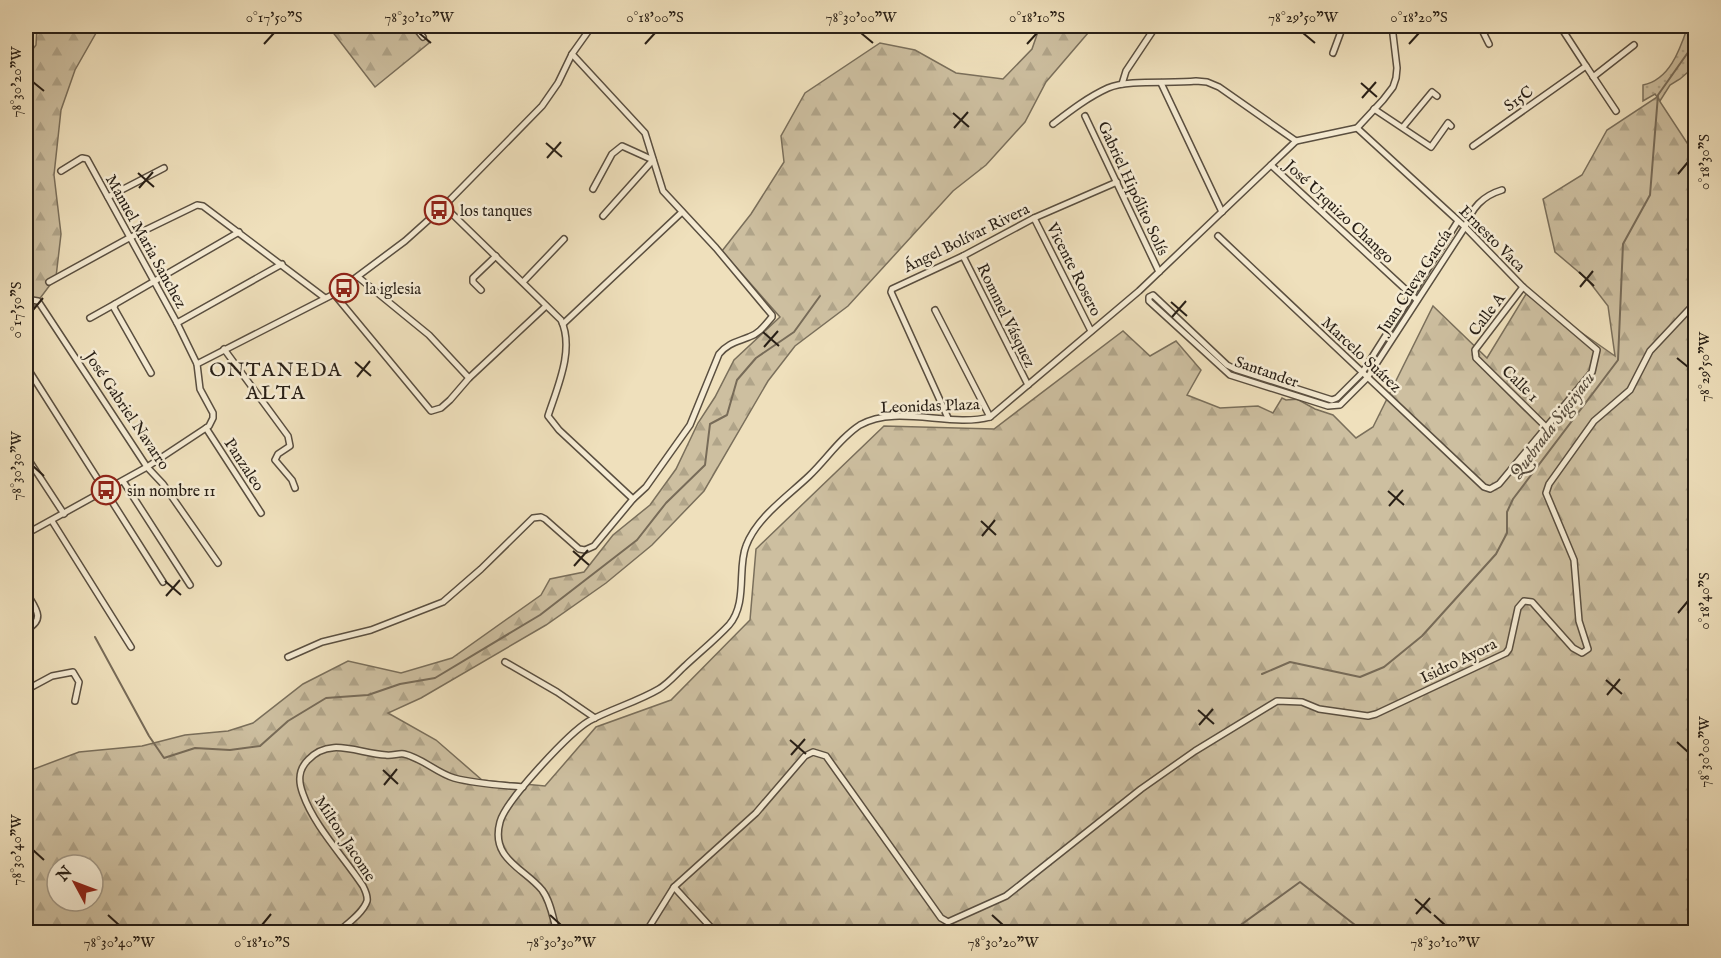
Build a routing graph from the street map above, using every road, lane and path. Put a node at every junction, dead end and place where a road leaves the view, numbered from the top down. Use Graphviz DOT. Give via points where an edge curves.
graph roads {
  1 [pos="414,26"];
  2 [pos="591,26"];
  3 [pos="1156,26"];
  4 [pos="1343,26"];
  5 [pos="1392,26"];
  6 [pos="1480,26"];
  7 [pos="1560,26"];
  8 [pos="423,37"];
  9 [pos="1489,44"];
  10 [pos="1634,45"];
  11 [pos="1333,53"];
  12 [pos="572,54"];
  13 [pos="1586,66"];
  14 [pos="1593,77"];
  15 [pos="1161,83"];
  16 [pos="1122,84"];
  17 [pos="1437,96"];
  18 [pos="1374,109"];
  19 [pos="1616,111"];
  20 [pos="1085,116"];
  21 [pos="1053,124"];
  22 [pos="1451,126"];
  23 [pos="1403,127"];
  24 [pos="1357,128"];
  25 [pos="1296,141"];
  26 [pos="1473,146"];
  27 [pos="653,160"];
  28 [pos="1271,165"];
  29 [pos="165,168"];
  30 [pos="61,171"];
  31 [pos="1117,182"];
  32 [pos="593,189"];
  33 [pos="1502,190"];
  34 [pos="108,197"];
  35 [pos="444,206"];
  36 [pos="682,212"];
  37 [pos="1222,212"];
  38 [pos="603,216"];
  39 [pos="1034,218"];
  40 [pos="1458,222"];
  41 [pos="1465,227"];
  42 [pos="239,232"];
  43 [pos="1218,236"];
  44 [pos="129,238"];
  45 [pos="564,239"];
  46 [pos="496,256"];
  47 [pos="963,256"];
  48 [pos="282,264"];
  49 [pos="1159,272"];
  50 [pos="358,277"];
  51 [pos="49,282"];
  52 [pos="523,282"];
  53 [pos="154,283"];
  54 [pos="1523,287"];
  55 [pos="481,290"];
  56 [pos="334,294"];
  57 [pos="1410,295"];
  58 [pos="325,298"];
  59 [pos="1417,300"];
  60 [pos="1695,303"];
  61 [pos="115,306"];
  62 [pos="546,306"];
  63 [pos="26,307"];
  64 [pos="935,310"];
  65 [pos="90,318"];
  66 [pos="177,323"];
  67 [pos="563,324"];
  68 [pos="1091,331"];
  69 [pos="224,349"];
  70 [pos="1476,358"];
  71 [pos="196,364"];
  72 [pos="26,366"];
  73 [pos="151,373"];
  74 [pos="1365,375"];
  75 [pos="469,378"];
  76 [pos="1028,385"];
  77 [pos="1337,398"];
  78 [pos="1340,405"];
  79 [pos="990,417"];
  80 [pos="948,418"];
  81 [pos="206,428"];
  82 [pos="1547,428"];
  83 [pos="26,456"];
  84 [pos="147,467"];
  85 [pos="123,481"];
  86 [pos="295,488"];
  87 [pos="106,490"];
  88 [pos="633,499"];
  89 [pos="261,513"];
  90 [pos="64,514"];
  91 [pos="52,521"];
  92 [pos="26,534"];
  93 [pos="218,563"];
  94 [pos="163,582"];
  95 [pos="189,585"];
  96 [pos="26,592"];
  97 [pos="26,630"];
  98 [pos="131,647"];
  99 [pos="288,657"];
  100 [pos="505,662"];
  101 [pos="26,690"];
  102 [pos="75,701"];
  103 [pos="595,718"];
  104 [pos="523,787"];
  105 [pos="674,887"];
  106 [pos="338,933"];
  107 [pos="557,933"];
  108 [pos="646,933"];
  109 [pos="715,933"];
  1 -- 8 [label="street"];
  2 -- 12 [label="street"];
  3 -- 16 [label="street" via="1126,71"];
  4 -- 11 [label="street"];
  5 -- 18 [label="street" via="1396,78"];
  6 -- 9 [label="street"];
  7 -- 13 [label="street"];
  10 -- 14 [label="street"];
  12 -- 27 [label="street" via="645,133"];
  12 -- 35 [label="street" via="542,106"];
  13 -- 14 [label="street"];
  13 -- 26 [label="street, S15C"];
  14 -- 19 [label="street"];
  15 -- 16 [label="street"];
  15 -- 25 [label="street" via="1196,81 1219,87"];
  15 -- 37 [label="street"];
  16 -- 21 [label="street" via="1100,92"];
  17 -- 23 [label="street" via="1432,92"];
  18 -- 23 [label="street"];
  18 -- 24 [label="street"];
  20 -- 31 [label="street, Gabriel Hipólito Solís"];
  22 -- 23 [label="street" via="1448,123 1431,147"];
  24 -- 25 [label="street"];
  24 -- 40 [label="street, Ernesto Vaca"];
  25 -- 28 [label="street, Leonidas Plaza"];
  27 -- 32 [label="street" via="622,146 612,154"];
  27 -- 36 [label="street" via="663,191"];
  27 -- 38 [label="street"];
  28 -- 37 [label="street, Leonidas Plaza"];
  28 -- 57 [label="street, José Urquizo Chango"];
  29 -- 34 [label="street"];
  30 -- 34 [label="street, Manuel Maria Sanchez" via="86,158"];
  31 -- 39 [label="street, Ángel Bolívar Rivera"];
  31 -- 49 [label="street, Gabriel Hipólito Solís"];
  33 -- 41 [label="street, Juan Cueva García" via="1480,200"];
  34 -- 44 [label="street, Manuel Maria Sanchez"];
  35 -- 46 [label="street"];
  35 -- 50 [label="street"];
  36 -- 67 [label="street"];
  36 -- 88 [label="street" via="772,318 759,332 724,348 690,425"];
  37 -- 49 [label="street, Leonidas Plaza"];
  39 -- 47 [label="street, Ángel Bolívar Rivera"];
  39 -- 68 [label="street, Vicente Rosero"];
  40 -- 41 [label="street, Ernesto Vaca"];
  40 -- 57 [label="street, Juan Cueva García"];
  41 -- 54 [label="street, Ernesto Vaca"];
  41 -- 59 [label="street, Juan Cueva García"];
  42 -- 44 [label="street" via="203,206 192,206"];
  42 -- 48 [label="street"];
  42 -- 53 [label="street"];
  43 -- 74 [label="street, Marcelo Suárez"];
  44 -- 51 [label="street"];
  44 -- 53 [label="street, Manuel Maria Sanchez"];
  45 -- 52 [label="street"];
  46 -- 52 [label="street"];
  46 -- 55 [label="street" via="472,278"];
  47 -- 76 [label="street, Rommel Vásquez"];
  47 -- 80 [label="street, Ángel Bolívar Rivera" via="891,291"];
  48 -- 58 [label="street"];
  48 -- 66 [label="street"];
  49 -- 68 [label="street, Leonidas Plaza"];
  50 -- 56 [label="street"];
  50 -- 75 [label="street" via="429,335"];
  52 -- 62 [label="street"];
  53 -- 61 [label="street"];
  53 -- 66 [label="street, Manuel Maria Sanchez"];
  54 -- 70 [label="street, Calle A" via="1475,350"];
  54 -- 82 [label="street, Ernesto Vaca" via="1596,351 1592,372"];
  56 -- 58 [label="street"];
  56 -- 75 [label="street" via="431,411 441,408"];
  57 -- 59 [label="street, José Urquizo Chango"];
  57 -- 74 [label="street, Juan Cueva García"];
  58 -- 69 [label="street"];
  59 -- 74 [label="street, Juan Cueva García"];
  60 -- 105 [label="street, Isidro Ayora" via="1650,351 1630,390 1594,421 1546,493 1574,560 1579,621 1588,649 1582,653 1532,602 1524,601 1518,608 1506,653 1376,714 1368,716 1277,700 1141,789 1006,896 948,922 941,918 826,756 818,752 805,756 756,813"];
  61 -- 65 [label="street"];
  61 -- 73 [label="street"];
  62 -- 67 [label="street"];
  62 -- 75 [label="street"];
  63 -- 84 [label="street, José Gabriel Navarro" via="32,300 38,301"];
  64 -- 79 [label="street"];
  66 -- 71 [label="street, Manuel Maria Sanchez"];
  67 -- 88 [label="street" via="566,353 548,416"];
  68 -- 76 [label="street, Leonidas Plaza"];
  69 -- 71 [label="street"];
  69 -- 86 [label="street" via="288,436 290,446 275,460"];
  70 -- 82 [label="street, Calle 1"];
  71 -- 81 [label="street, Manuel Maria Sanchez" via="200,389 213,413"];
  72 -- 87 [label="street"];
  74 -- 77 [label="street, Juan Cueva García"];
  74 -- 78 [label="street, Juan Cueva García"];
  74 -- 82 [label="street, Marcelo Suárez" via="1484,488 1499,484"];
  76 -- 79 [label="street, Leonidas Plaza"];
  77 -- 78 [label="street, Santander" via="1329,399 1227,365 1153,295 1149,297 1230,375 1328,406"];
  79 -- 80 [label="street, Leonidas Plaza" via="968,421"];
  80 -- 103 [label="street, Leonidas Plaza" via="883,417 861,425 843,440 756,527 745,548 742,587 730,623 660,689"];
  81 -- 84 [label="street"];
  81 -- 89 [label="street, Panzaleo"];
  83 -- 90 [label="street"];
  84 -- 85 [label="street"];
  84 -- 93 [label="street, José Gabriel Navarro"];
  85 -- 87 [label="street"];
  85 -- 95 [label="street"];
  87 -- 90 [label="street"];
  87 -- 94 [label="street"];
  88 -- 99 [label="street" via="594,546 579,549 545,519 533,518 443,602"];
  90 -- 91 [label="street"];
  91 -- 92 [label="street"];
  91 -- 98 [label="street"];
  96 -- 97 [label="street" via="38,613 34,626"];
  100 -- 103 [label="street"];
  101 -- 102 [label="street" via="52,676 73,672 79,682"];
  103 -- 104 [label="street, Leonidas Plaza" via="572,734"];
  104 -- 106 [label="street, Milton Jacome" via="451,777 404,754 337,747 311,756 300,772 303,793 367,896 363,907"];
  104 -- 107 [label="street, Leonidas Plaza" via="500,820 500,843 507,861 543,891"];
  105 -- 108 [label="street"];
  105 -- 109 [label="street"];
}
